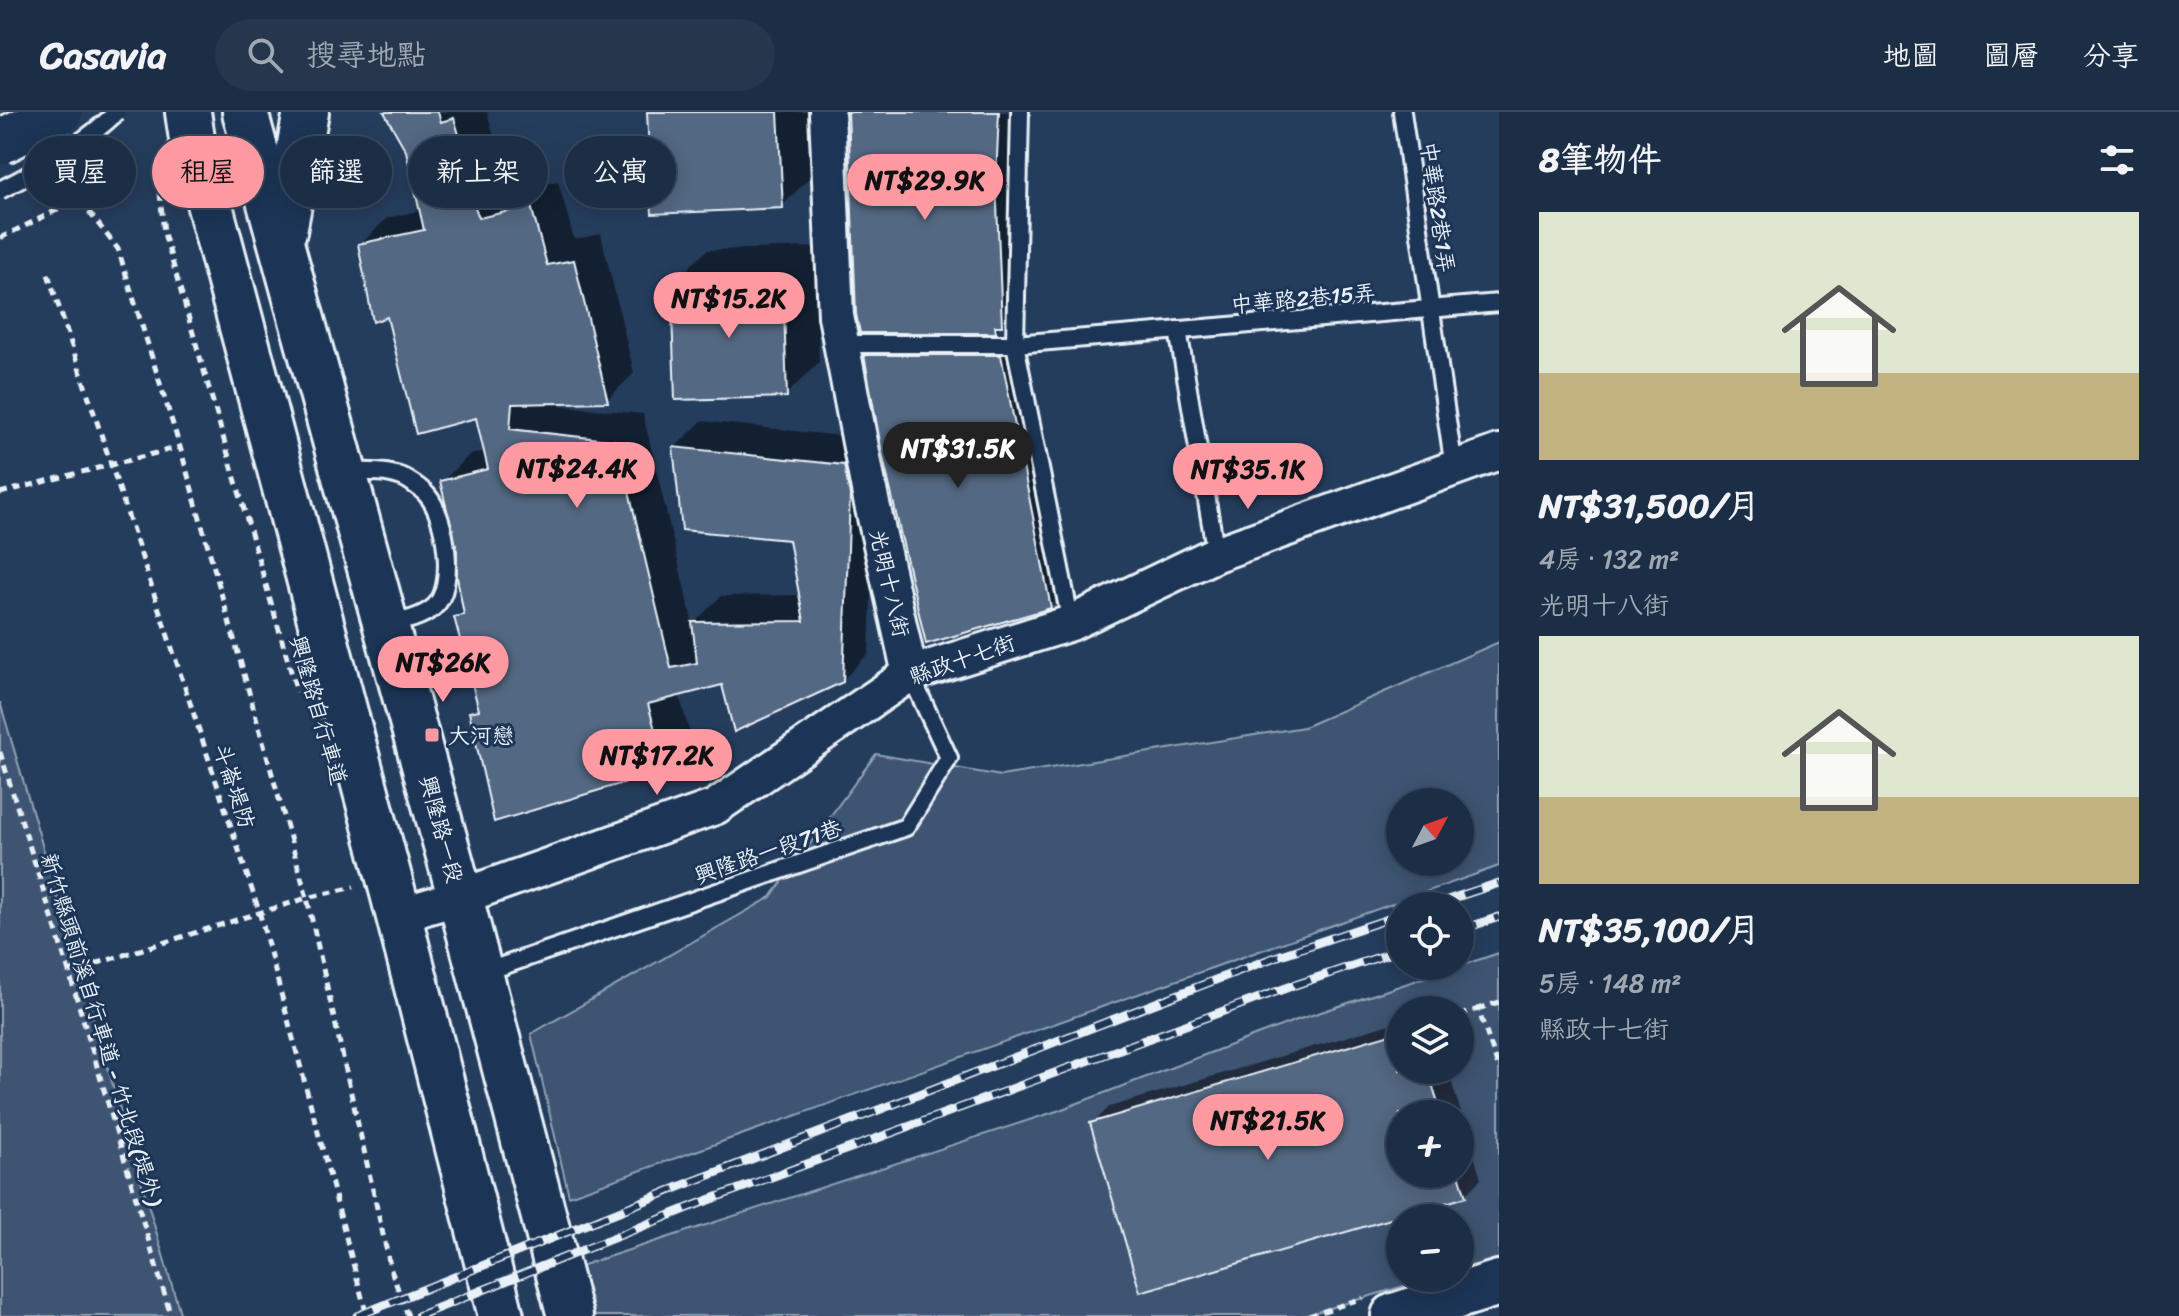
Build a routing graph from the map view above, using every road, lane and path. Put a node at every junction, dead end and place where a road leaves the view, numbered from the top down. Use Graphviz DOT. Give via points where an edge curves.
graph roads {
  1 [pos="60,112"];
  2 [pos="117,112"];
  3 [pos="188,112"];
  4 [pos="245,112"];
  5 [pos="306,112"];
  6 [pos="827,112"];
  7 [pos="1020,112"];
  8 [pos="1402,112"];
  9 [pos="0,142"];
  10 [pos="0,190"];
  11 [pos="58,208"];
  12 [pos="86,208"];
  13 [pos="162,208"];
  14 [pos="0,238"];
  15 [pos="282,241"];
  16 [pos="48,274"];
  17 [pos="1499,303"];
  18 [pos="1431,309"];
  19 [pos="1178,330"];
  20 [pos="841,344"];
  21 [pos="1015,344"];
  22 [pos="180,447"];
  23 [pos="1499,452"];
  24 [pos="112,462"];
  25 [pos="1454,468"];
  26 [pos="344,472"];
  27 [pos="0,493"];
  28 [pos="1216,554"];
  29 [pos="1071,623"];
  30 [pos="386,625"];
  31 [pos="910,674"];
  32 [pos="301,705"];
  33 [pos="0,752"];
  34 [pos="370,889"];
  35 [pos="460,897"];
  36 [pos="307,898"];
  37 [pos="259,911"];
  38 [pos="69,972"];
  39 [pos="481,974"];
  40 [pos="1499,1002"];
  41 [pos="1478,1009"];
  42 [pos="1474,1010"];
  43 [pos="1499,1069"];
  44 [pos="1499,1283"];
  45 [pos="171,1316"];
  46 [pos="367,1316"];
  47 [pos="408,1316"];
  48 [pos="501,1316"];
  49 [pos="570,1316"];
  50 [pos="1394,1316"];
  1 -- 9 [label="street, bridge"];
  2 -- 10 [label="lane, bridge" via="33,173"];
  3 -- 34 [label="street"];
  4 -- 15 [label="street, 興隆路一段"];
  5 -- 15 [label="street"];
  6 -- 20 [label="street, 光明十八街"];
  7 -- 21 [label="lane"];
  8 -- 18 [label="lane, 中華路2巷1弄"];
  11 -- 14 [label="path, bridge"];
  12 -- 22 [label="path" via="118,249"];
  13 -- 32 [label="path, 興隆路自行車道" via="164,233"];
  15 -- 26 [label="street, 興隆路一段"];
  16 -- 24 [label="path, 斗崙堤防"];
  17 -- 18 [label="lane, 中華路2巷15弄"];
  18 -- 19 [label="lane, 中華路2巷15弄"];
  18 -- 25 [label="lane, 中華路2巷1弄"];
  19 -- 21 [label="lane, 中華路2巷15弄"];
  19 -- 28 [label="lane"];
  20 -- 21 [label="lane, 中華路2巷15弄"];
  20 -- 31 [label="street, 光明十八街"];
  21 -- 29 [label="lane"];
  22 -- 24 [label="path"];
  22 -- 36 [label="path"];
  23 -- 25 [label="street, 縣政十七街"];
  24 -- 27 [label="path"];
  24 -- 37 [label="path, 斗崙堤防"];
  25 -- 28 [label="street, 縣政十七街"];
  26 -- 30 [label="street, 興隆路一段"];
  26 -- 30 [label="lane" via="403,478 428,496 441,527 449,571 436,606"];
  28 -- 29 [label="street, 縣政十七街"];
  29 -- 31 [label="street, 縣政十七街"];
  30 -- 35 [label="street, 興隆路一段"];
  31 -- 35 [label="street, 縣政十七街" via="715,807"];
  31 -- 39 [label="lane, 興隆路一段71巷" via="949,758 906,827"];
  33 -- 38 [label="path, 新竹縣頭前溪自行車道 - 竹北段(堤外)"];
  34 -- 35 [label="street, 縣政十七街"];
  34 -- 36 [label="path"];
  34 -- 48 [label="street"];
  35 -- 39 [label="street, 興隆路一段"];
  36 -- 37 [label="path"];
  36 -- 47 [label="path" via="391,1270"];
  37 -- 38 [label="path"];
  37 -- 46 [label="path, 斗崙堤防"];
  38 -- 45 [label="path, 新竹縣頭前溪自行車道 - 竹北段(堤外)"];
  39 -- 49 [label="street, 興隆路一段"];
  40 -- 41 [label="path"];
  41 -- 42 [label="path"];
  41 -- 43 [label="path"];
  44 -- 50 [label="street"];
}
